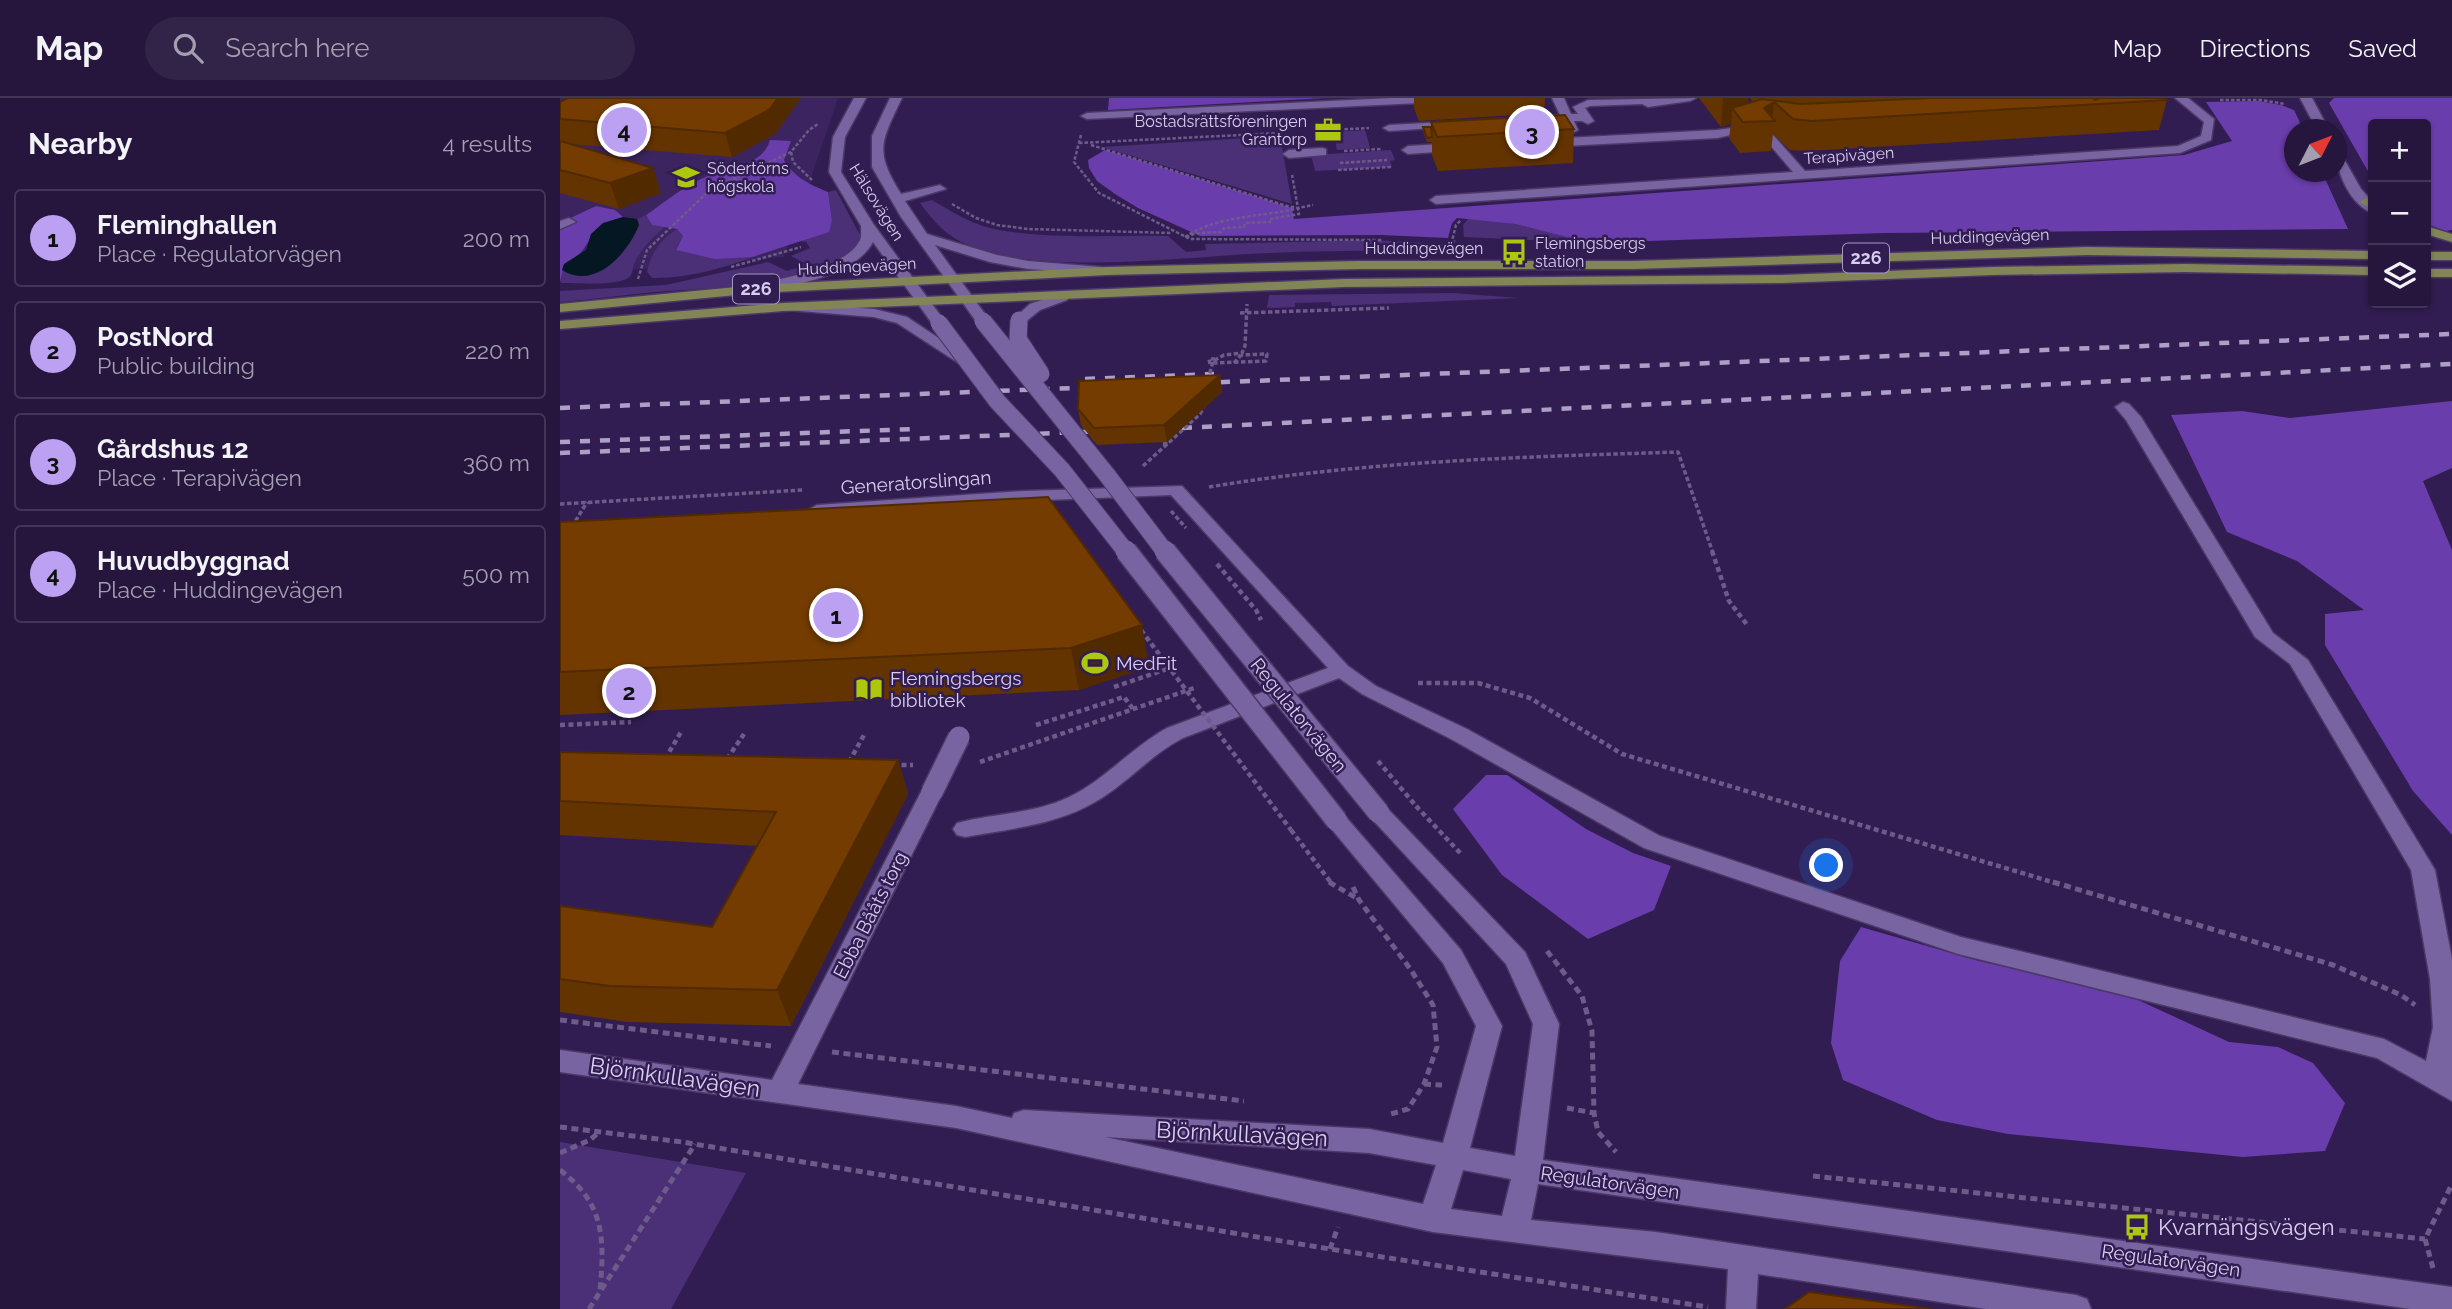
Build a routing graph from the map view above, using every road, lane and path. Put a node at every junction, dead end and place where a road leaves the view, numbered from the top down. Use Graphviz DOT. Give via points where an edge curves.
graph roads {
  1 [pos="860,98"];
  2 [pos="896,98"];
  3 [pos="1461,98"];
  4 [pos="2181,98"];
  5 [pos="2306,98"];
  6 [pos="1692,101"];
  7 [pos="2289,105"];
  8 [pos="1562,108"];
  9 [pos="2199,111"];
  10 [pos="1582,112"];
  11 [pos="1087,116"];
  12 [pos="2317,119"];
  13 [pos="1531,120"];
  14 [pos="1475,123"];
  15 [pos="1411,127"];
  16 [pos="1389,128"];
  17 [pos="1599,140"];
  18 [pos="1578,141"];
  19 [pos="1079,143"];
  20 [pos="1530,144"];
  21 [pos="1471,146"];
  22 [pos="1384,149"];
  23 [pos="1422,149"];
  24 [pos="1408,150"];
  25 [pos="1322,152"];
  26 [pos="1295,154"];
  27 [pos="1391,160"];
  28 [pos="1392,167"];
  29 [pos="1329,171"];
  30 [pos="2347,175"];
  31 [pos="1803,176"];
  32 [pos="818,184"];
  33 [pos="943,195"];
  34 [pos="897,199"];
  35 [pos="1436,200"];
  36 [pos="2368,203"];
  37 [pos="1313,205"];
  38 [pos="1298,208"];
  39 [pos="1467,215"];
  40 [pos="1270,218"];
  41 [pos="868,226"];
  42 [pos="2431,232"];
  43 [pos="1177,233"];
  44 [pos="922,237"];
  45 [pos="1185,237"];
  46 [pos="2452,238"];
  47 [pos="1190,239"];
  48 [pos="1463,243"];
  49 [pos="2368,255"];
  50 [pos="2431,256"];
  51 [pos="2452,256"];
  52 [pos="2431,270"];
  53 [pos="1107,271"];
  54 [pos="2368,271"];
  55 [pos="2452,273"];
  56 [pos="952,279"];
  57 [pos="908,281"];
  58 [pos="638,284"];
  59 [pos="757,289"];
  60 [pos="1062,297"];
  61 [pos="967,299"];
  62 [pos="923,301"];
  63 [pos="1247,304"];
  64 [pos="783,307"];
  65 [pos="1400,307"];
  66 [pos="560,308"];
  67 [pos="1234,313"];
  68 [pos="560,326"];
  69 [pos="1211,361"];
  70 [pos="968,363"];
  71 [pos="1234,363"];
  72 [pos="1206,390"];
  73 [pos="1202,403"];
  74 [pos="2123,407"];
  75 [pos="1168,441"];
  76 [pos="1163,444"];
  77 [pos="1143,466"];
  78 [pos="1107,475"];
  79 [pos="1200,484"];
  80 [pos="1209,488"];
  81 [pos="807,490"];
  82 [pos="1217,497"];
  83 [pos="587,502"];
  84 [pos="560,504"];
  85 [pos="804,510"];
  86 [pos="566,535"];
  87 [pos="1135,621"];
  88 [pos="1748,626"];
  89 [pos="1170,668"];
  90 [pos="1341,670"];
  91 [pos="1209,683"];
  92 [pos="1415,683"];
  93 [pos="1114,687"];
  94 [pos="1133,709"];
  95 [pos="631,722"];
  96 [pos="560,725"];
  97 [pos="1036,725"];
  98 [pos="681,732"];
  99 [pos="744,734"];
  100 [pos="864,736"];
  101 [pos="959,737"];
  102 [pos="651,760"];
  103 [pos="664,760"];
  104 [pos="677,760"];
  105 [pos="738,762"];
  106 [pos="842,764"];
  107 [pos="856,764"];
  108 [pos="883,765"];
  109 [pos="925,766"];
  110 [pos="967,766"];
  111 [pos="845,770"];
  112 [pos="1416,806"];
  113 [pos="964,829"];
  114 [pos="1472,866"];
  115 [pos="1543,946"];
  116 [pos="560,1020"];
  117 [pos="2446,1027"];
  118 [pos="802,1049"];
  119 [pos="560,1061"];
  120 [pos="2444,1085"];
  121 [pos="780,1092"];
  122 [pos="1255,1102"];
  123 [pos="1388,1114"];
  124 [pos="956,1117"];
  125 [pos="560,1127"];
  126 [pos="600,1131"];
  127 [pos="695,1144"];
  128 [pos="560,1153"];
  129 [pos="1629,1154"];
  130 [pos="1454,1156"];
  131 [pos="560,1170"];
  132 [pos="1527,1170"];
  133 [pos="1804,1175"];
  134 [pos="2452,1184"];
  135 [pos="1433,1219"];
  136 [pos="1514,1230"];
  137 [pos="1744,1258"];
  138 [pos="600,1291"];
  139 [pos="2452,1301"];
  140 [pos="1676,1306"];
  141 [pos="589,1309"];
  142 [pos="1720,1309"];
  143 [pos="1741,1309"];
  144 [pos="2076,1309"];
  1 -- 41 [label="street, Hälsovägen" via="839,137 835,172"];
  2 -- 34 [label="street, Hälsovägen" via="878,136 878,167"];
  3 -- 11 [label="street"];
  4 -- 9 [label="street"];
  5 -- 12 [label="street"];
  6 -- 10 [label="street" via="1588,103"];
  7 -- 9 [label="path" via="2212,100 2204,102 2210,110"];
  8 -- 10 [label="street"];
  8 -- 13 [label="street"];
  8 -- 18 [label="street"];
  9 -- 31 [label="street, Terapivägen" via="2210,121 2207,138 2180,149"];
  10 -- 17 [label="street"];
  11 -- 19 [label="path"];
  14 -- 15 [label="street"];
  15 -- 16 [label="street"];
  15 -- 23 [label="street"];
  17 -- 18 [label="street"];
  17 -- 31 [label="street" via="1717,134 1741,130 1755,118 1772,132"];
  18 -- 20 [label="street"];
  19 -- 26 [label="path" via="1286,132"];
  19 -- 38 [label="path"];
  19 -- 43 [label="path" via="1074,162 1099,193"];
  21 -- 23 [label="street"];
  22 -- 25 [label="path"];
  23 -- 24 [label="street"];
  25 -- 26 [label="street"];
  26 -- 27 [label="path" via="1337,163"];
  26 -- 38 [label="path"];
  28 -- 29 [label="path"];
  30 -- 36 [label="street"];
  31 -- 35 [label="street, Terapivägen"];
  32 -- 58 [label="path" via="793,162 791,152 710,190 647,250"];
  33 -- 34 [label="street"];
  33 -- 43 [label="path" via="976,218 997,225"];
  34 -- 44 [label="street, Hälsovägen"];
  37 -- 38 [label="path"];
  38 -- 40 [label="path"];
  38 -- 40 [label="path" via="1299,214 1293,217"];
  39 -- 48 [label="path" via="1456,225 1452,241"];
  40 -- 45 [label="path" via="1251,217 1203,227"];
  40 -- 45 [label="path" via="1270,222"];
  41 -- 57 [label="street, Hälsovägen"];
  41 -- 59 [label="street" via="868,239 852,256"];
  42 -- 46 [label="main road"];
  43 -- 45 [label="path"];
  44 -- 53 [label="street" via="1027,265"];
  44 -- 56 [label="street, Hälsovägen"];
  45 -- 47 [label="path"];
  49 -- 53 [label="main road, Huddingevägen / 226" via="2087,251 1633,265"];
  50 -- 51 [label="main road"];
  52 -- 55 [label="main road"];
  53 -- 56 [label="main road, Huddingevägen / 226"];
  54 -- 60 [label="main road, Huddingevägen / 226" via="2185,268 1782,279 1344,283"];
  56 -- 57 [label="main road, Huddingevägen / 226"];
  56 -- 61 [label="street, Regulatorvägen"];
  57 -- 59 [label="main road, Huddingevägen / 226"];
  57 -- 62 [label="street, Regulatorvägen"];
  59 -- 66 [label="main road, Huddingevägen / 226"];
  60 -- 61 [label="main road, Huddingevägen / 226"];
  60 -- 78 [label="street, bridge" via="1035,307 1019,320 1018,339"];
  61 -- 62 [label="main road, Huddingevägen / 226"];
  61 -- 78 [label="street, Regulatorvägen, bridge"];
  62 -- 64 [label="main road, Huddingevägen / 226"];
  62 -- 70 [label="street, Regulatorvägen, bridge"];
  63 -- 69 [label="path, bridge" via="1242,353"];
  64 -- 68 [label="main road, Huddingevägen / 226"];
  64 -- 70 [label="street" via="874,313 912,324"];
  65 -- 67 [label="path"];
  69 -- 71 [label="path, bridge" via="1266,361 1267,354 1241,355"];
  69 -- 72 [label="path, bridge"];
  70 -- 130 [label="street, Regulatorvägen, bridge" via="1062,470 1338,821 1452,957 1489,1026"];
  73 -- 75 [label="path, bridge" via="1200,414"];
  74 -- 117 [label="street" via="2265,637 2298,660 2423,870 2443,979"];
  75 -- 76 [label="path, bridge"];
  75 -- 77 [label="path, bridge"];
  78 -- 132 [label="street, Regulatorvägen, bridge" via="1380,813 1516,959 1546,1024"];
  79 -- 80 [label="path"];
  80 -- 82 [label="path"];
  80 -- 88 [label="path" via="1278,474 1422,461 1678,452 1729,601"];
  81 -- 83 [label="path"];
  83 -- 84 [label="path"];
  83 -- 86 [label="path"];
  85 -- 90 [label="street, Generatorslingan" via="1176,490"];
  87 -- 89 [label="path, bridge"];
  89 -- 93 [label="path"];
  89 -- 123 [label="path, bridge" via="1329,882 1359,900 1433,1006 1437,1047 1424,1084 1408,1109"];
  90 -- 113 [label="street" via="1175,733 1086,798 1048,813"];
  90 -- 120 [label="street" via="1369,690 1652,842 1958,945 2384,1049"];
  91 -- 94 [label="path"];
  92 -- 117 [label="path" via="1478,683 1530,698 1622,754 2333,965 2401,995"];
  94 -- 97 [label="path" via="1124,697"];
  94 -- 110 [label="path"];
  95 -- 96 [label="path"];
  98 -- 103 [label="path"];
  99 -- 105 [label="path" via="726,762"];
  100 -- 111 [label="path, bridge"];
  101 -- 118 [label="street, Ebba Bååts torg, bridge"];
  102 -- 103 [label="path"];
  103 -- 104 [label="path"];
  106 -- 107 [label="path"];
  108 -- 109 [label="path"];
  112 -- 114 [label="path"];
  115 -- 129 [label="path" via="1582,996 1592,1031 1598,1132 1616,1152"];
  116 -- 118 [label="path"];
  117 -- 120 [label="street"];
  118 -- 121 [label="street, Ebba Bååts torg"];
  118 -- 122 [label="path"];
  119 -- 121 [label="street, Björnkullavägen"];
  121 -- 124 [label="street, Björnkullavägen"];
  124 -- 130 [label="street, Björnkullavägen" via="1369,1141"];
  124 -- 135 [label="street, Björnkullavägen"];
  125 -- 126 [label="path"];
  126 -- 127 [label="path"];
  126 -- 128 [label="path"];
  127 -- 138 [label="path"];
  127 -- 140 [label="path"];
  130 -- 132 [label="street, Björnkullavägen"];
  130 -- 135 [label="street, Regulatorvägen"];
  131 -- 138 [label="path" via="580,1184 599,1217 604,1247"];
  132 -- 136 [label="street"];
  132 -- 139 [label="street, Regulatorvägen"];
  133 -- 134 [label="path" via="2424,1239"];
  135 -- 136 [label="street"];
  136 -- 137 [label="street"];
  137 -- 143 [label="street"];
  137 -- 144 [label="street"];
  138 -- 141 [label="path"];
  140 -- 142 [label="path"];
}
